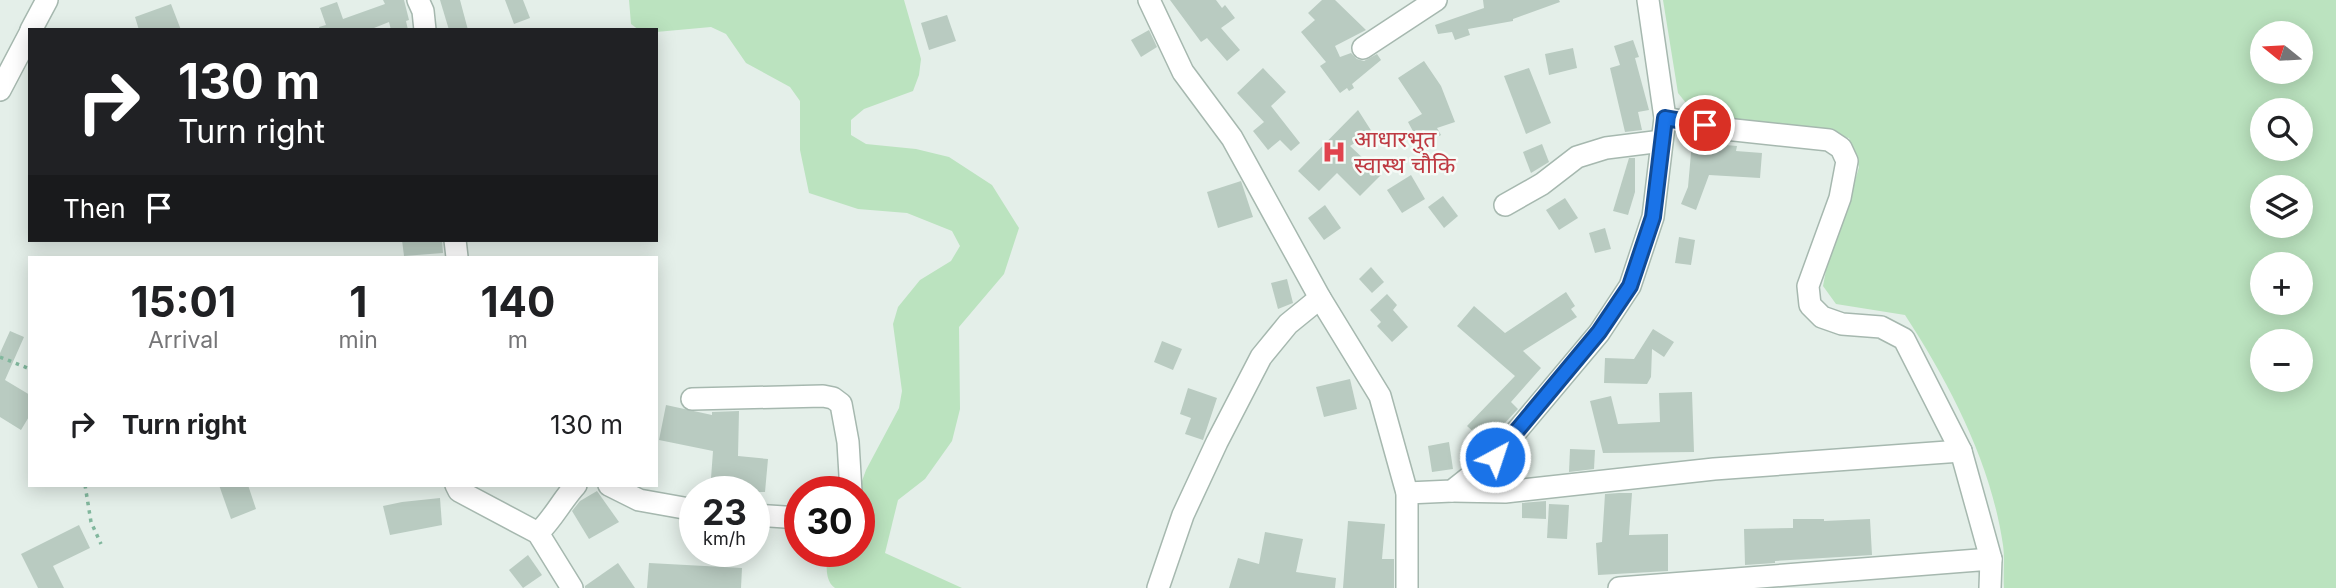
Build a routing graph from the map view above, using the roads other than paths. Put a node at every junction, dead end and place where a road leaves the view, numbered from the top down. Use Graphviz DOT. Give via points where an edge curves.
graph roads {
  1 [pos="47,0"];
  2 [pos="418,0"];
  3 [pos="1149,0"];
  4 [pos="1436,0"];
  5 [pos="1647,0"];
  6 [pos="33,28"];
  7 [pos="425,28"];
  8 [pos="28,36"];
  9 [pos="1363,48"];
  10 [pos="1,83"];
  11 [pos="1665,118"];
  12 [pos="1662,141"];
  13 [pos="1505,205"];
  14 [pos="1320,298"];
  15 [pos="692,399"];
  16 [pos="1961,451"];
  17 [pos="850,476"];
  18 [pos="457,487"];
  19 [pos="574,487"];
  20 [pos="613,487"];
  21 [pos="1452,491"];
  22 [pos="1407,493"];
  23 [pos="679,507"];
  24 [pos="538,533"];
  25 [pos="1991,559"];
  26 [pos="572,588"];
  27 [pos="1158,588"];
  28 [pos="1407,588"];
  29 [pos="1619,588"];
  30 [pos="1990,588"];
  1 -- 6 [label="street"];
  2 -- 7 [label="street"];
  3 -- 14 [label="street" via="1183,72 1231,138"];
  4 -- 9 [label="street"];
  5 -- 11 [label="street"];
  8 -- 10 [label="street"];
  11 -- 12 [label="street"];
  11 -- 16 [label="street" via="1829,140 1840,148 1847,161 1840,198 1808,286 1810,305 1822,317 1842,324 1881,327 1903,339"];
  12 -- 13 [label="street" via="1577,157"];
  12 -- 21 [label="street" via="1653,217 1630,286 1599,332 1495,457"];
  14 -- 22 [label="street" via="1380,397"];
  14 -- 27 [label="street" via="1288,324 1261,358 1183,515"];
  15 -- 17 [label="street" via="833,398 841,404"];
  16 -- 21 [label="street" via="1714,469 1505,492"];
  16 -- 25 [label="street"];
  18 -- 24 [label="street"];
  19 -- 24 [label="street"];
  20 -- 23 [label="street" via="639,500"];
  21 -- 22 [label="street"];
  22 -- 28 [label="street"];
  24 -- 26 [label="street"];
  25 -- 29 [label="street"];
  25 -- 30 [label="street"];
}
